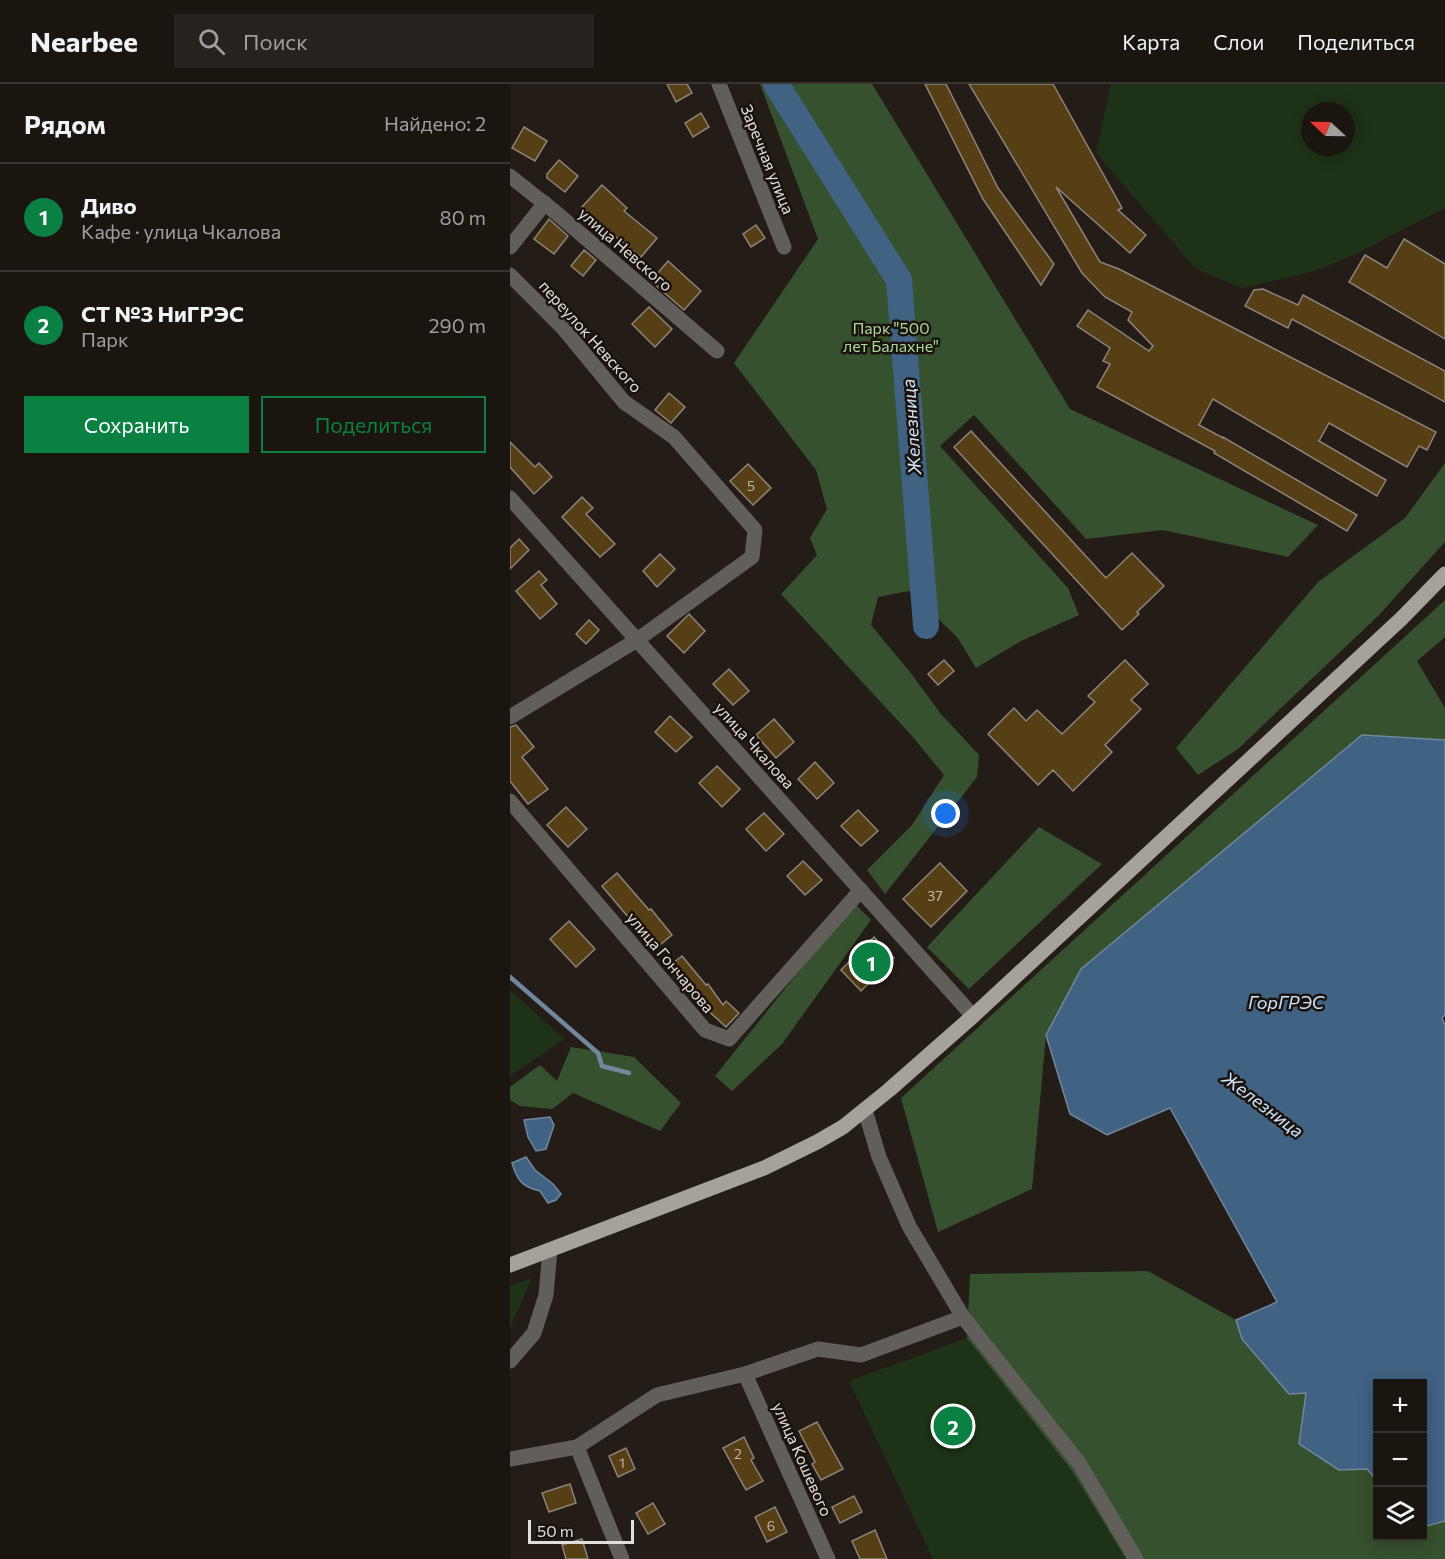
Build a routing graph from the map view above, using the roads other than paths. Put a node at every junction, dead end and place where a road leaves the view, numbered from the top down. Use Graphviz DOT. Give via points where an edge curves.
graph roads {
  1 [pos="719,84"];
  2 [pos="510,176"];
  3 [pos="545,203"];
  4 [pos="510,247"];
  5 [pos="784,247"];
  6 [pos="510,274"];
  7 [pos="717,351"];
  8 [pos="510,498"];
  9 [pos="1445,574"];
  10 [pos="637,640"];
  11 [pos="510,717"];
  12 [pos="510,801"];
  13 [pos="861,890"];
  14 [pos="973,1016"];
  15 [pos="865,1110"];
  16 [pos="550,1250"];
  17 [pos="510,1265"];
  18 [pos="963,1317"];
  19 [pos="510,1361"];
  20 [pos="746,1374"];
  21 [pos="577,1447"];
  22 [pos="510,1459"];
  23 [pos="622,1559"];
  24 [pos="828,1559"];
  25 [pos="1136,1559"];
  1 -- 5 [label="street, Заречная улица"];
  2 -- 3 [label="street, улица Невского"];
  3 -- 4 [label="street"];
  3 -- 7 [label="street, улица Невского"];
  6 -- 10 [label="street, переулок Невского" via="563,328 624,402 674,436 755,530 752,557"];
  8 -- 10 [label="street, улица Чкалова"];
  9 -- 14 [label="main road"];
  10 -- 11 [label="street, переулок Невского"];
  10 -- 13 [label="street, улица Чкалова"];
  12 -- 13 [label="street, улица Гончарова" via="705,1030 729,1039"];
  13 -- 14 [label="street, улица Чкалова"];
  14 -- 15 [label="main road"];
  15 -- 16 [label="main road" via="817,1142 764,1168"];
  15 -- 18 [label="street" via="879,1157 909,1226"];
  16 -- 17 [label="main road"];
  16 -- 19 [label="street" via="546,1295 534,1334"];
  18 -- 20 [label="street" via="861,1355 818,1349"];
  18 -- 25 [label="street" via="1079,1463"];
  20 -- 21 [label="street" via="657,1395"];
  20 -- 24 [label="street, улица Кошевого"];
  21 -- 22 [label="street"];
  21 -- 23 [label="street"];
}
